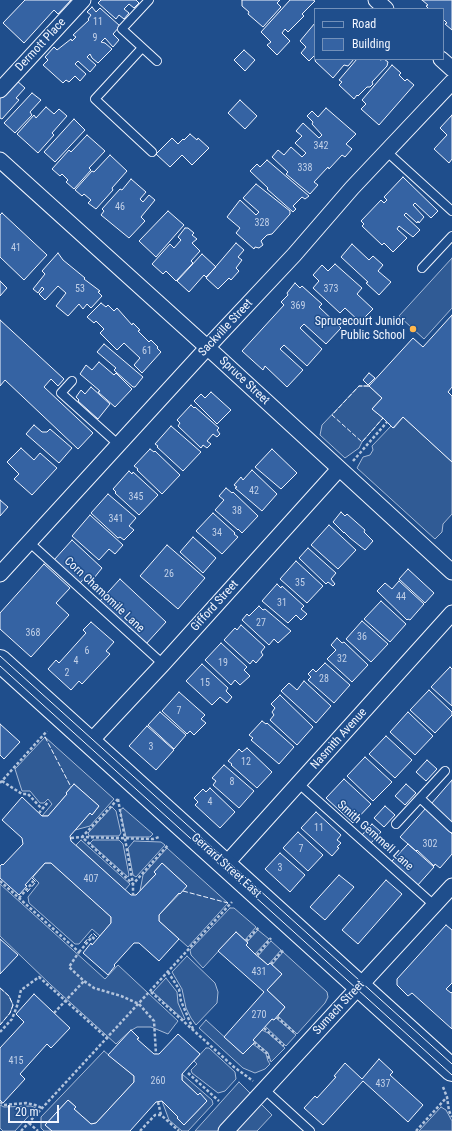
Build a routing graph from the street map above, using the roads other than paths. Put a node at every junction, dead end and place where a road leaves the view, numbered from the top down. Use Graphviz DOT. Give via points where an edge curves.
graph roads {
  1 [pos="83,0"];
  2 [pos="149,0"];
  3 [pos="376,0"];
  4 [pos="385,8"];
  5 [pos="142,48"];
  6 [pos="442,60"];
  7 [pos="157,61"];
  8 [pos="452,69"];
  9 [pos="452,82"];
  10 [pos="0,90"];
  11 [pos="386,151"];
  12 [pos="152,152"];
  13 [pos="0,160"];
  14 [pos="452,211"];
  15 [pos="452,236"];
  16 [pos="422,268"];
  17 [pos="208,347"];
  18 [pos="72,381"];
  19 [pos="119,445"];
  20 [pos="344,467"];
  21 [pos="30,543"];
  22 [pos="452,572"];
  23 [pos="0,574"];
  24 [pos="452,613"];
  25 [pos="0,661"];
  26 [pos="163,664"];
  27 [pos="90,742"];
  28 [pos="445,771"];
  29 [pos="299,784"];
  30 [pos="420,798"];
  31 [pos="396,824"];
  32 [pos="452,828"];
  33 [pos="225,865"];
  34 [pos="452,886"];
  35 [pos="434,905"];
  36 [pos="359,986"];
  37 [pos="447,1078"];
  38 [pos="264,1089"];
  39 [pos="226,1131"];
  40 [pos="310,1131"];
  1 -- 10 [label="street, Dermott Place"];
  2 -- 5 [label="lane" via="122,30"];
  3 -- 4 [label="street"];
  5 -- 7 [label="lane"];
  5 -- 12 [label="lane" via="95,99"];
  6 -- 8 [label="street"];
  9 -- 11 [label="street, Sackville Street"];
  11 -- 14 [label="lane"];
  11 -- 17 [label="street, Sackville Street"];
  13 -- 17 [label="street, Spruce Street"];
  15 -- 16 [label="lane"];
  17 -- 19 [label="street, Sackville Street"];
  17 -- 20 [label="street, Spruce Street"];
  18 -- 19 [label="lane" via="61,393"];
  19 -- 21 [label="street, Sackville Street"];
  20 -- 22 [label="street, Spruce Street"];
  20 -- 26 [label="street, Gifford Street"];
  21 -- 23 [label="street, Sackville Street"];
  21 -- 26 [label="lane, Corn Chamomile Lane"];
  24 -- 29 [label="street, Nasmith Avenue"];
  25 -- 27 [label="main road, Gerrard Street East"];
  26 -- 27 [label="street, Gifford Street"];
  27 -- 33 [label="main road, Gerrard Street East"];
  28 -- 30 [label="lane"];
  29 -- 33 [label="street, Nasmith Avenue"];
  29 -- 35 [label="lane, Smith Gemmell Lane"];
  30 -- 31 [label="lane"];
  30 -- 32 [label="lane"];
  33 -- 36 [label="main road, Gerrard Street East"];
  34 -- 35 [label="street, Sumach Street"];
  35 -- 36 [label="street, Sumach Street"];
  36 -- 37 [label="main road, Gerrard Street East"];
  36 -- 38 [label="street, Sumach Street"];
  38 -- 39 [label="street, Sumach Street"];
  38 -- 40 [label="lane"];
}
